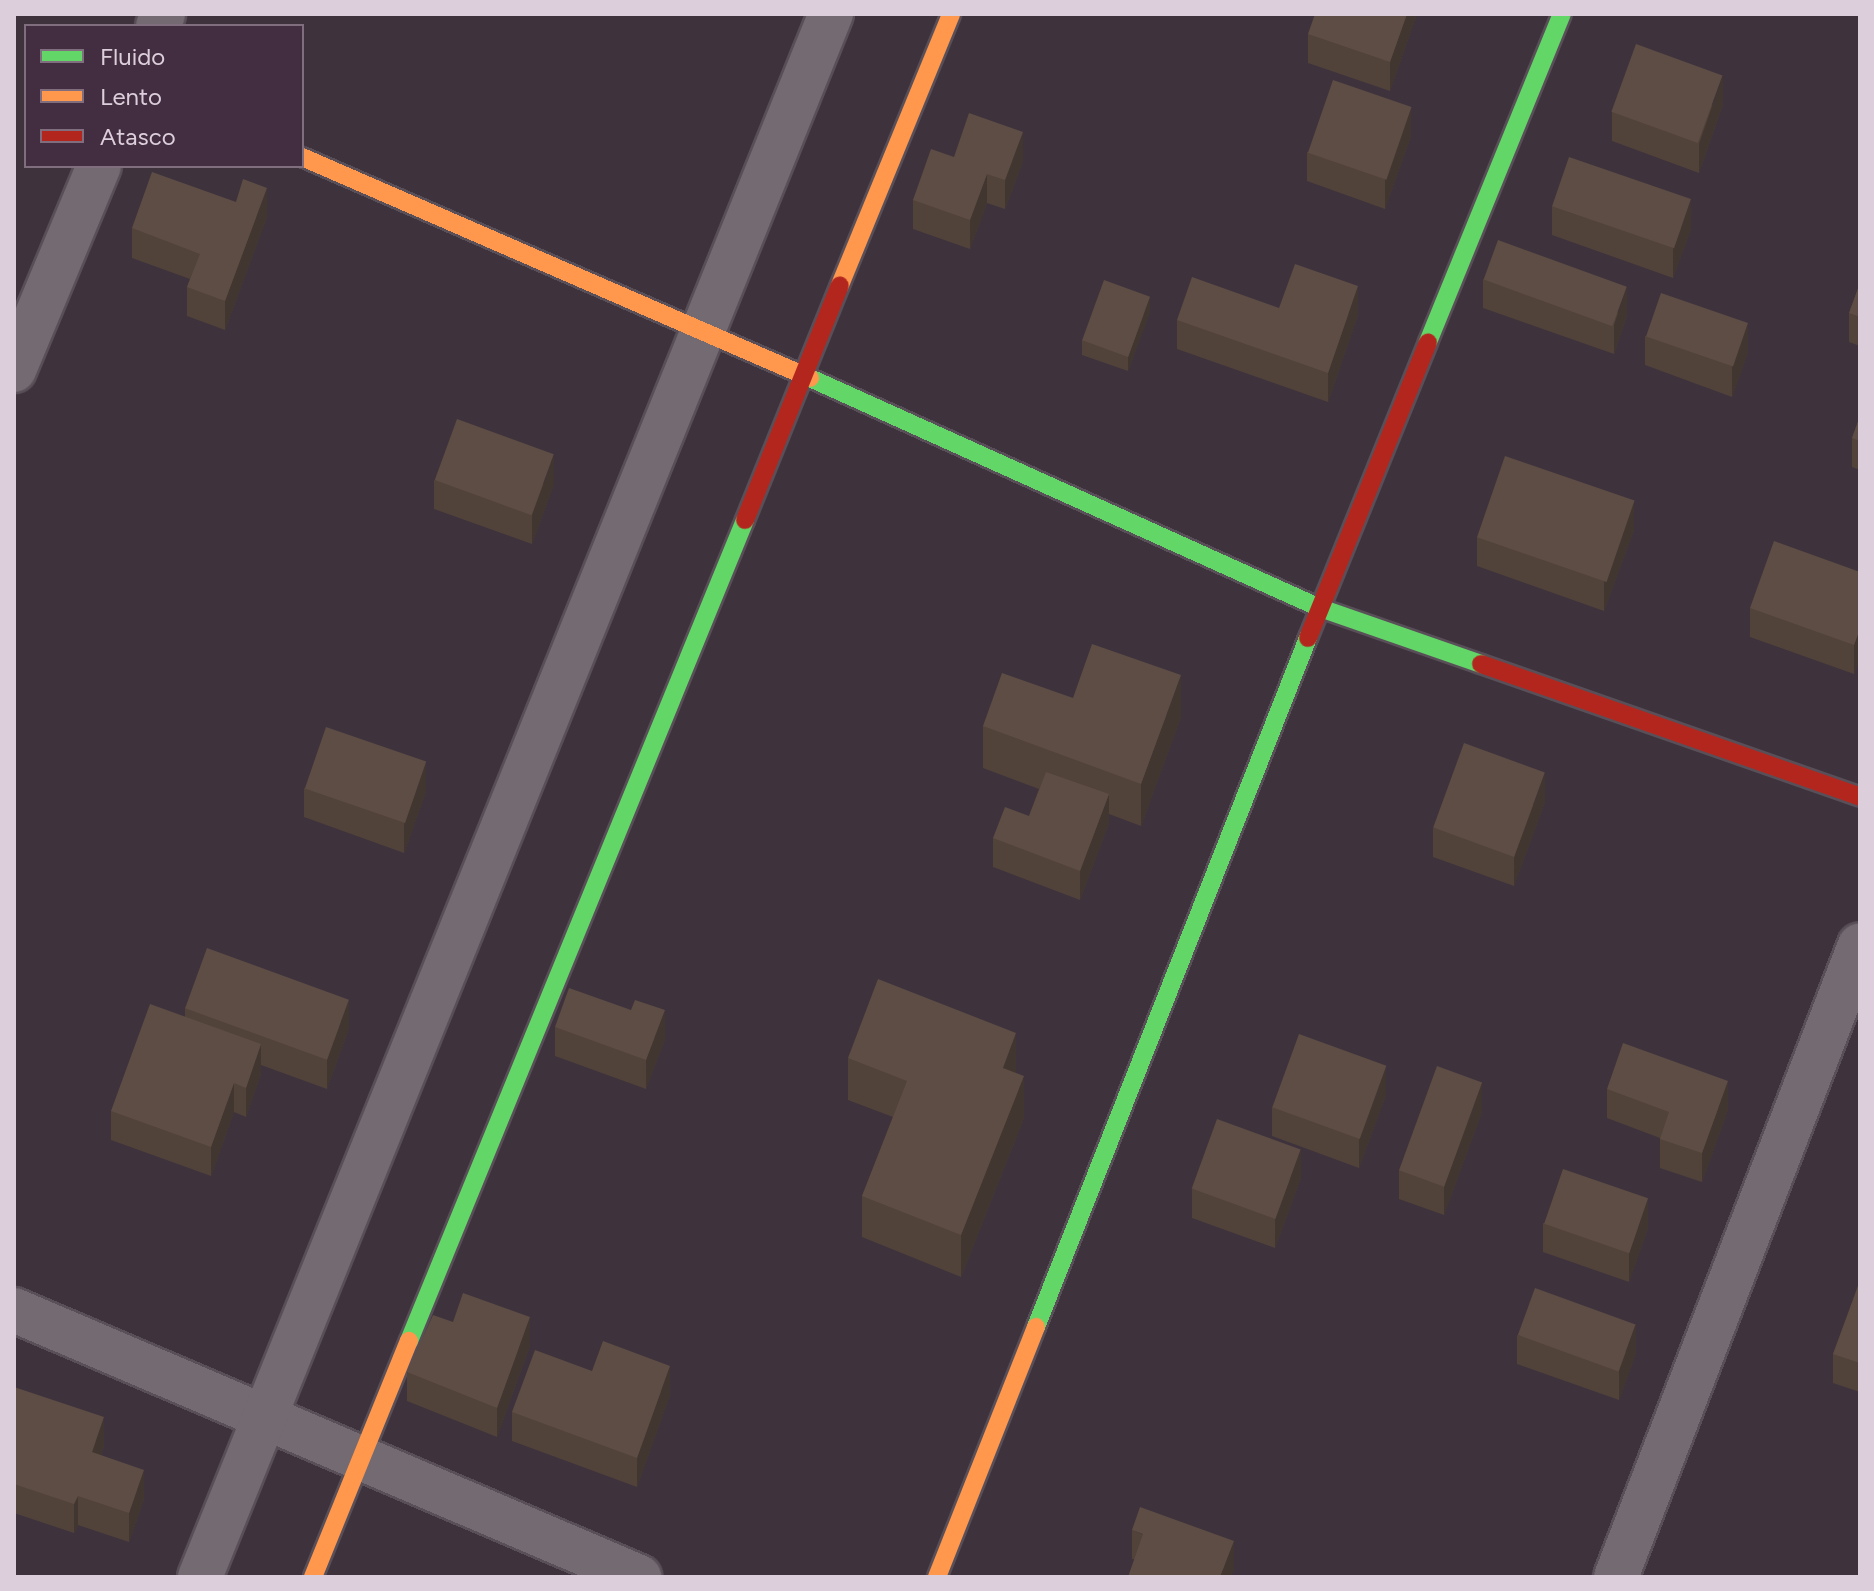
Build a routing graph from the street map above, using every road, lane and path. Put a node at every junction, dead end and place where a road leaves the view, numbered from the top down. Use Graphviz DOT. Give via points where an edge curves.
graph roads {
  1 [pos="831,14"];
  2 [pos="951,14"];
  3 [pos="1562,14"];
  4 [pos="304,158"];
  5 [pos="98,168"];
  6 [pos="704,330"];
  7 [pos="14,370"];
  8 [pos="805,374"];
  9 [pos="1320,608"];
  10 [pos="1860,797"];
  11 [pos="1860,945"];
  12 [pos="14,1310"];
  13 [pos="266,1416"];
  14 [pos="362,1457"];
  15 [pos="200,1577"];
  16 [pos="313,1577"];
  17 [pos="639,1577"];
  18 [pos="937,1577"];
  19 [pos="1616,1577"];
  1 -- 6 [label="street"];
  2 -- 8 [label="street"];
  3 -- 9 [label="street"];
  4 -- 6 [label="street"];
  5 -- 7 [label="street"];
  6 -- 8 [label="street"];
  6 -- 13 [label="street"];
  8 -- 9 [label="street"];
  8 -- 14 [label="street"];
  9 -- 10 [label="street"];
  9 -- 18 [label="street"];
  11 -- 19 [label="street"];
  12 -- 13 [label="street"];
  13 -- 14 [label="street"];
  13 -- 15 [label="street"];
  14 -- 16 [label="street"];
  14 -- 17 [label="street"];
}
